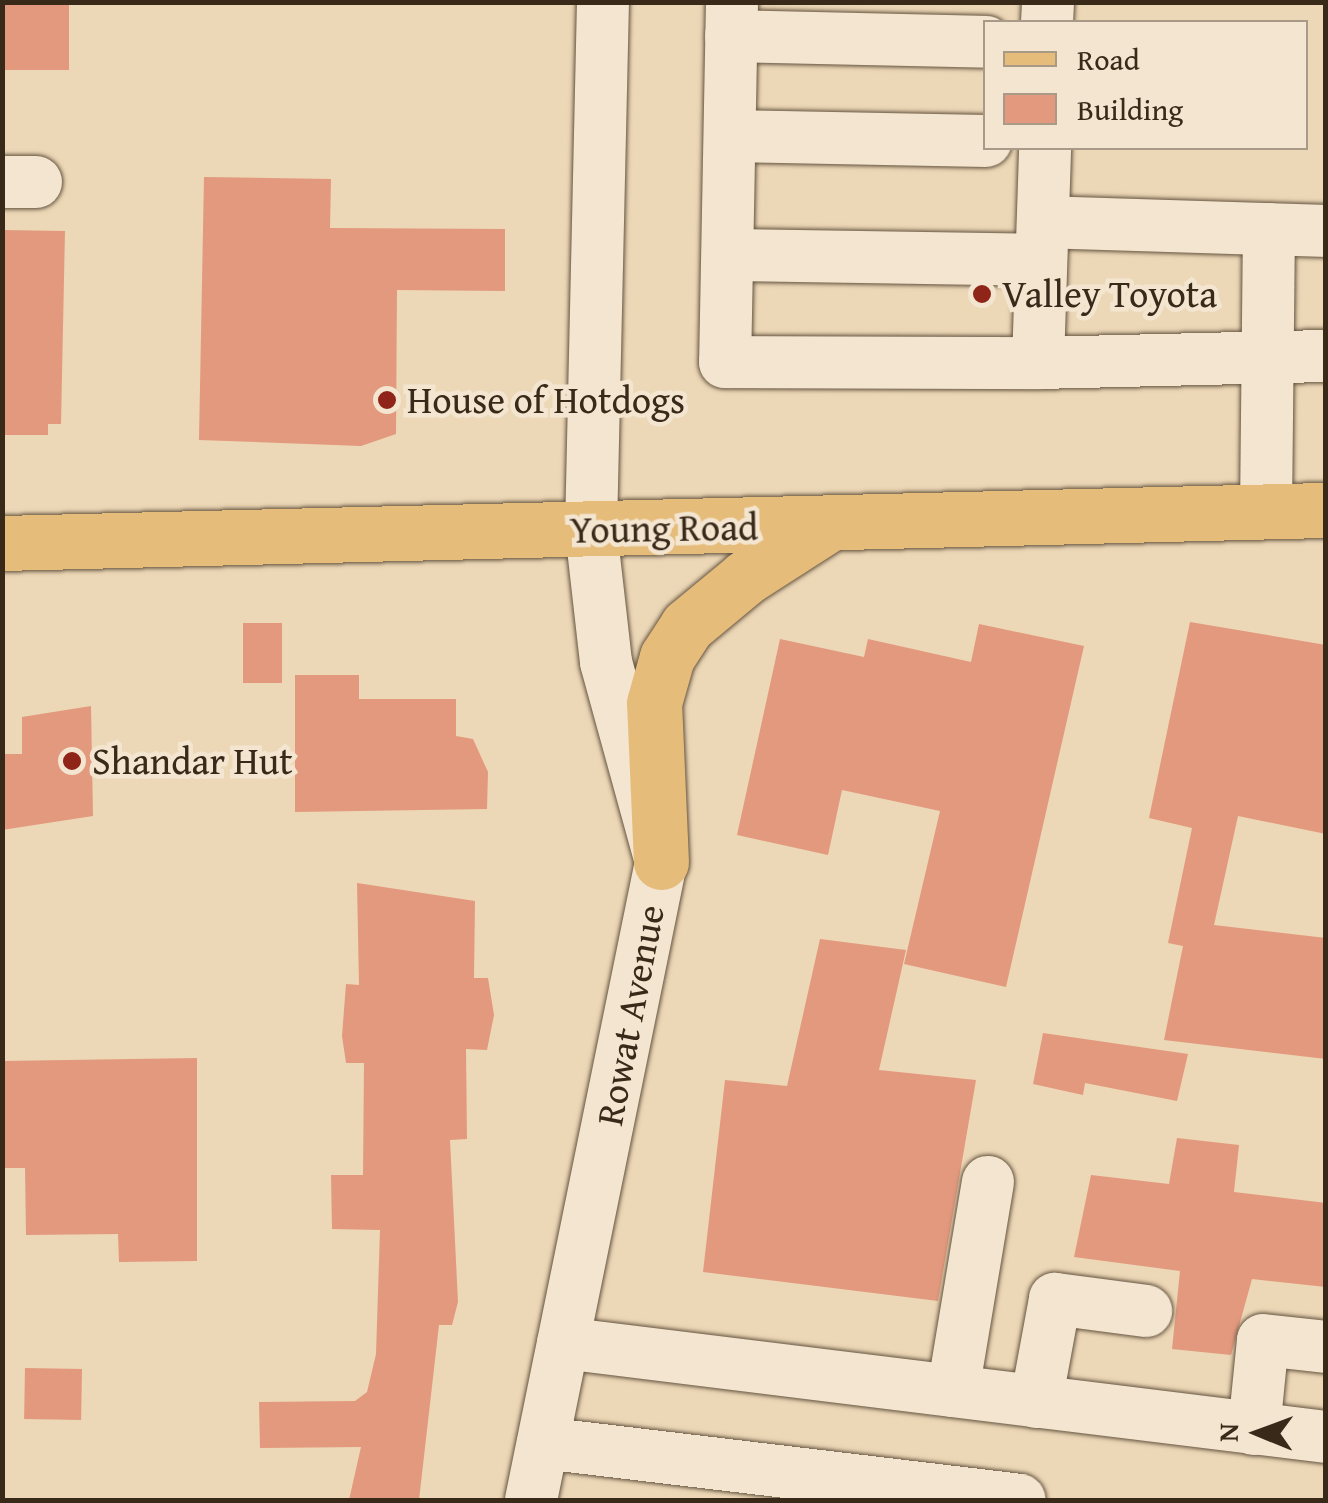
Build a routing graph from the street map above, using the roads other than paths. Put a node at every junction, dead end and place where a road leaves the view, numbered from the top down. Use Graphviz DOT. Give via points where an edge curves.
graph roads {
  1 [pos="604,2"];
  2 [pos="732,19"];
  3 [pos="983,42"];
  4 [pos="730,136"];
  5 [pos="983,141"];
  6 [pos="1045,150"];
  7 [pos="1269,230"];
  8 [pos="1326,231"];
  9 [pos="1042,241"];
  10 [pos="728,255"];
  11 [pos="1267,356"];
  12 [pos="1326,356"];
  13 [pos="1038,363"];
  14 [pos="1326,510"];
  15 [pos="1266,512"];
  16 [pos="826,526"];
  17 [pos="590,530"];
  18 [pos="2,543"];
  19 [pos="660,862"];
  20 [pos="988,1182"];
  21 [pos="1146,1310"];
  22 [pos="563,1343"];
  23 [pos="1326,1347"];
  24 [pos="953,1391"];
  25 [pos="1036,1402"];
  26 [pos="1254,1429"];
  27 [pos="1326,1437"];
  28 [pos="542,1442"];
  29 [pos="531,1500"];
  30 [pos="1020,1500"];
  1 -- 17 [label="street, Rowat Avenue"];
  2 -- 3 [label="street"];
  2 -- 4 [label="street"];
  4 -- 5 [label="street"];
  4 -- 10 [label="street"];
  6 -- 9 [label="street"];
  7 -- 8 [label="street"];
  7 -- 9 [label="street"];
  7 -- 11 [label="street"];
  9 -- 10 [label="street"];
  9 -- 13 [label="street"];
  10 -- 13 [label="street" via="725,362"];
  11 -- 12 [label="street"];
  11 -- 13 [label="street"];
  11 -- 15 [label="street"];
  14 -- 15 [label="main road, Young Road"];
  15 -- 16 [label="main road, Young Road"];
  16 -- 17 [label="main road, Young Road"];
  16 -- 19 [label="main road" via="746,576 687,626 667,657 654,704"];
  17 -- 18 [label="main road, Young Road"];
  17 -- 19 [label="street, Rowat Avenue" via="606,662"];
  19 -- 22 [label="street, Rowat Avenue"];
  20 -- 24 [label="street"];
  21 -- 25 [label="street" via="1055,1299"];
  22 -- 24 [label="street"];
  22 -- 28 [label="street, Rowat Avenue"];
  23 -- 26 [label="street" via="1264,1340"];
  24 -- 25 [label="street"];
  25 -- 26 [label="street"];
  26 -- 27 [label="street"];
  28 -- 29 [label="street, Rowat Avenue"];
  28 -- 30 [label="street"];
}
